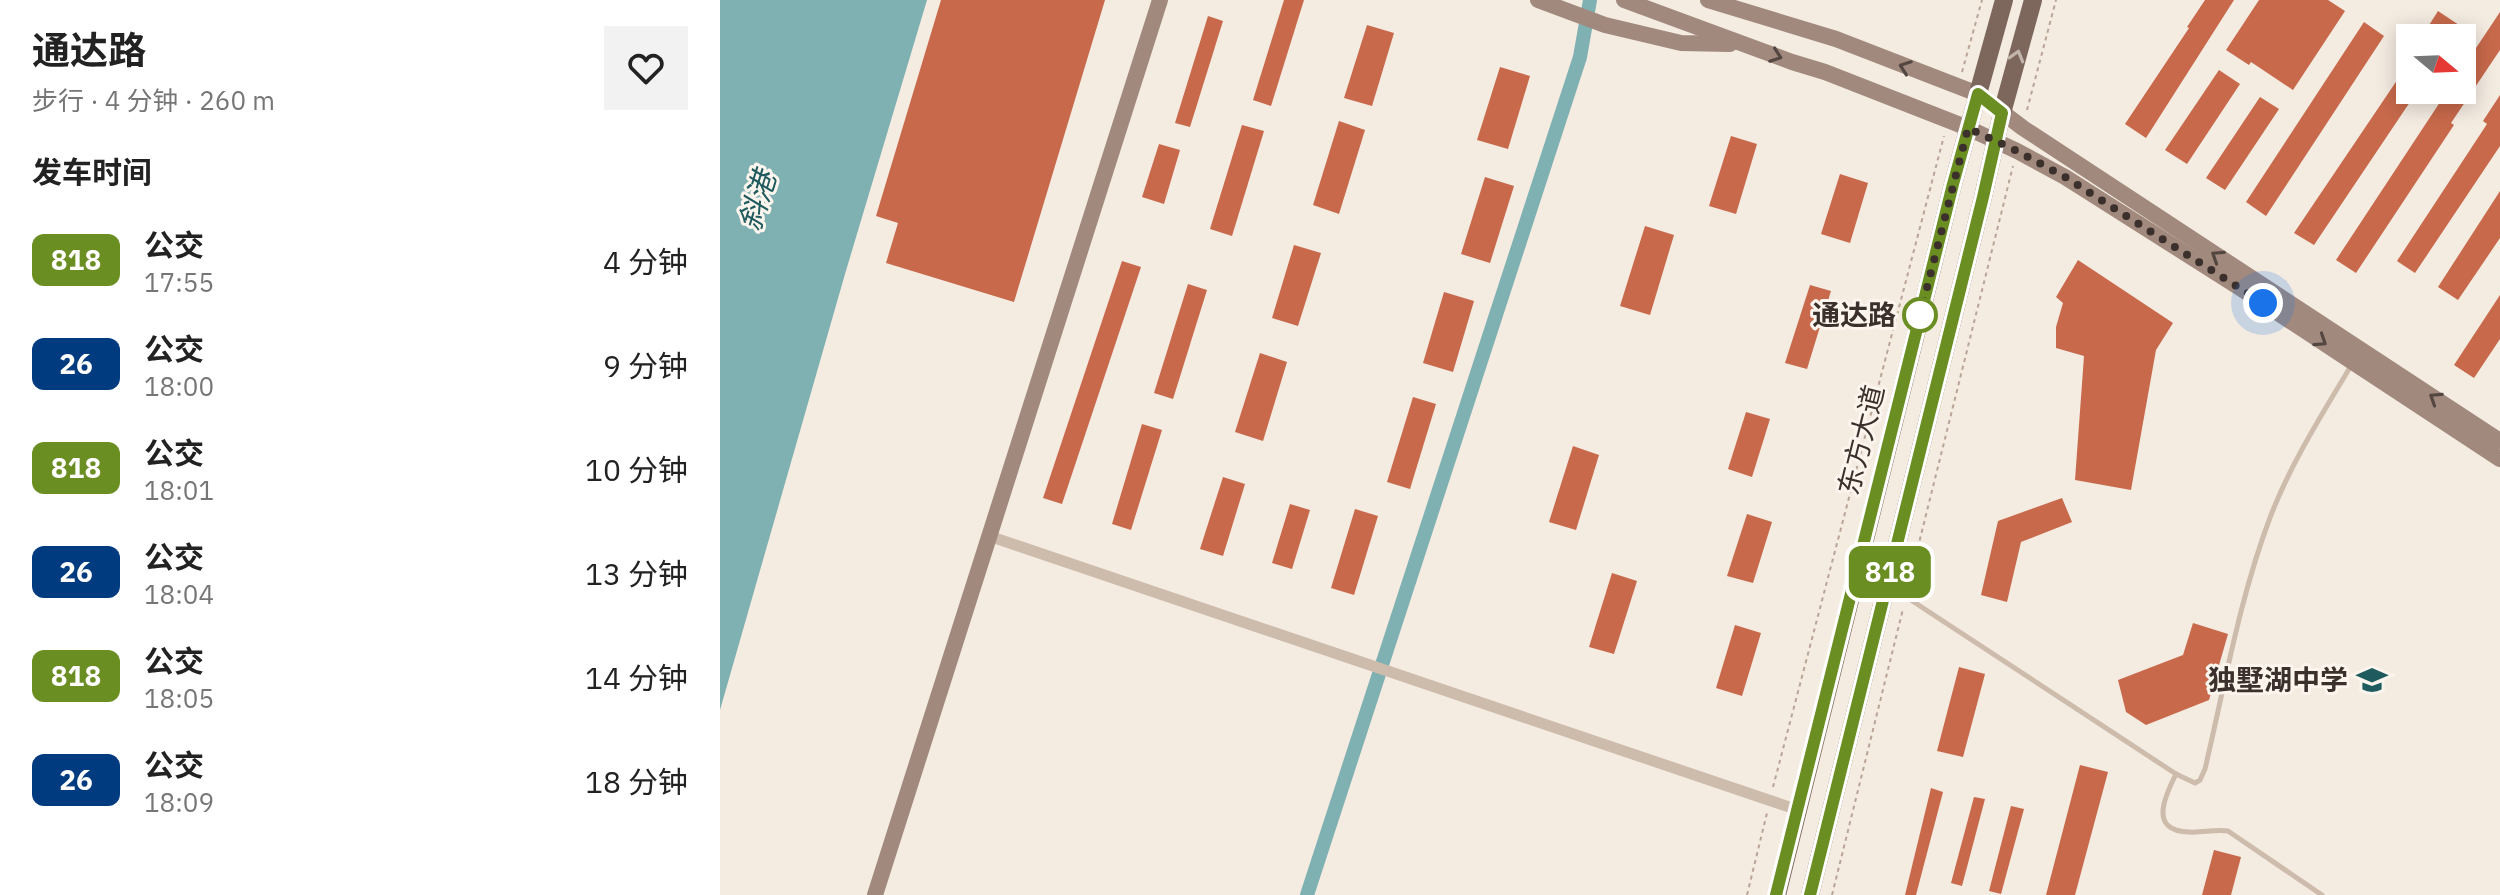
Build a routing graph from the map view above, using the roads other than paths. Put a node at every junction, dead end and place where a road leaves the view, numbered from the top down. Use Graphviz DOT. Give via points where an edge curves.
graph roads {
  1 [pos="1160,0"];
  2 [pos="1538,0"];
  3 [pos="1624,0"];
  4 [pos="1708,0"];
  5 [pos="1735,0"];
  6 [pos="2004,0"];
  7 [pos="2033,0"];
  8 [pos="1749,12"];
  9 [pos="1744,44"];
  10 [pos="1978,94"];
  11 [pos="2002,113"];
  12 [pos="1968,128"];
  13 [pos="1995,142"];
  14 [pos="2353,362"];
  15 [pos="2500,441"];
  16 [pos="2500,459"];
  17 [pos="989,536"];
  18 [pos="1887,584"];
  19 [pos="2176,774"];
  20 [pos="1798,810"];
  21 [pos="875,895"];
  22 [pos="1777,895"];
  23 [pos="1810,895"];
  24 [pos="2322,895"];
  1 -- 17 [label="main road"];
  2 -- 9 [label="main road" via="1605,25 1681,43"];
  3 -- 9 [label="main road"];
  4 -- 8 [label="main road"];
  5 -- 8 [label="main road"];
  6 -- 10 [label="main road, 东方大道"];
  11 -- 7 [label="main road, one-way"];
  10 -- 8 [label="main road, one-way"];
  9 -- 12 [label="main road, one-way"];
  10 -- 11 [label="main road"];
  10 -- 12 [label="main road, 东方大道"];
  11 -- 13 [label="main road"];
  15 -- 11 [label="main road, one-way"];
  12 -- 13 [label="main road"];
  12 -- 20 [label="main road, 东方大道"];
  13 -- 14 [label="main road, one-way" via="2065,177"];
  13 -- 18 [label="main road"];
  14 -- 16 [label="main road"];
  14 -- 19 [label="lane" via="2306,440 2272,513 2247,592 2205,769 2195,783"];
  17 -- 20 [label="street"];
  17 -- 21 [label="main road"];
  18 -- 19 [label="lane"];
  18 -- 23 [label="main road"];
  19 -- 24 [label="lane" via="2162,810 2170,827 2187,833 2228,831"];
  20 -- 22 [label="main road, 东方大道"];
}
